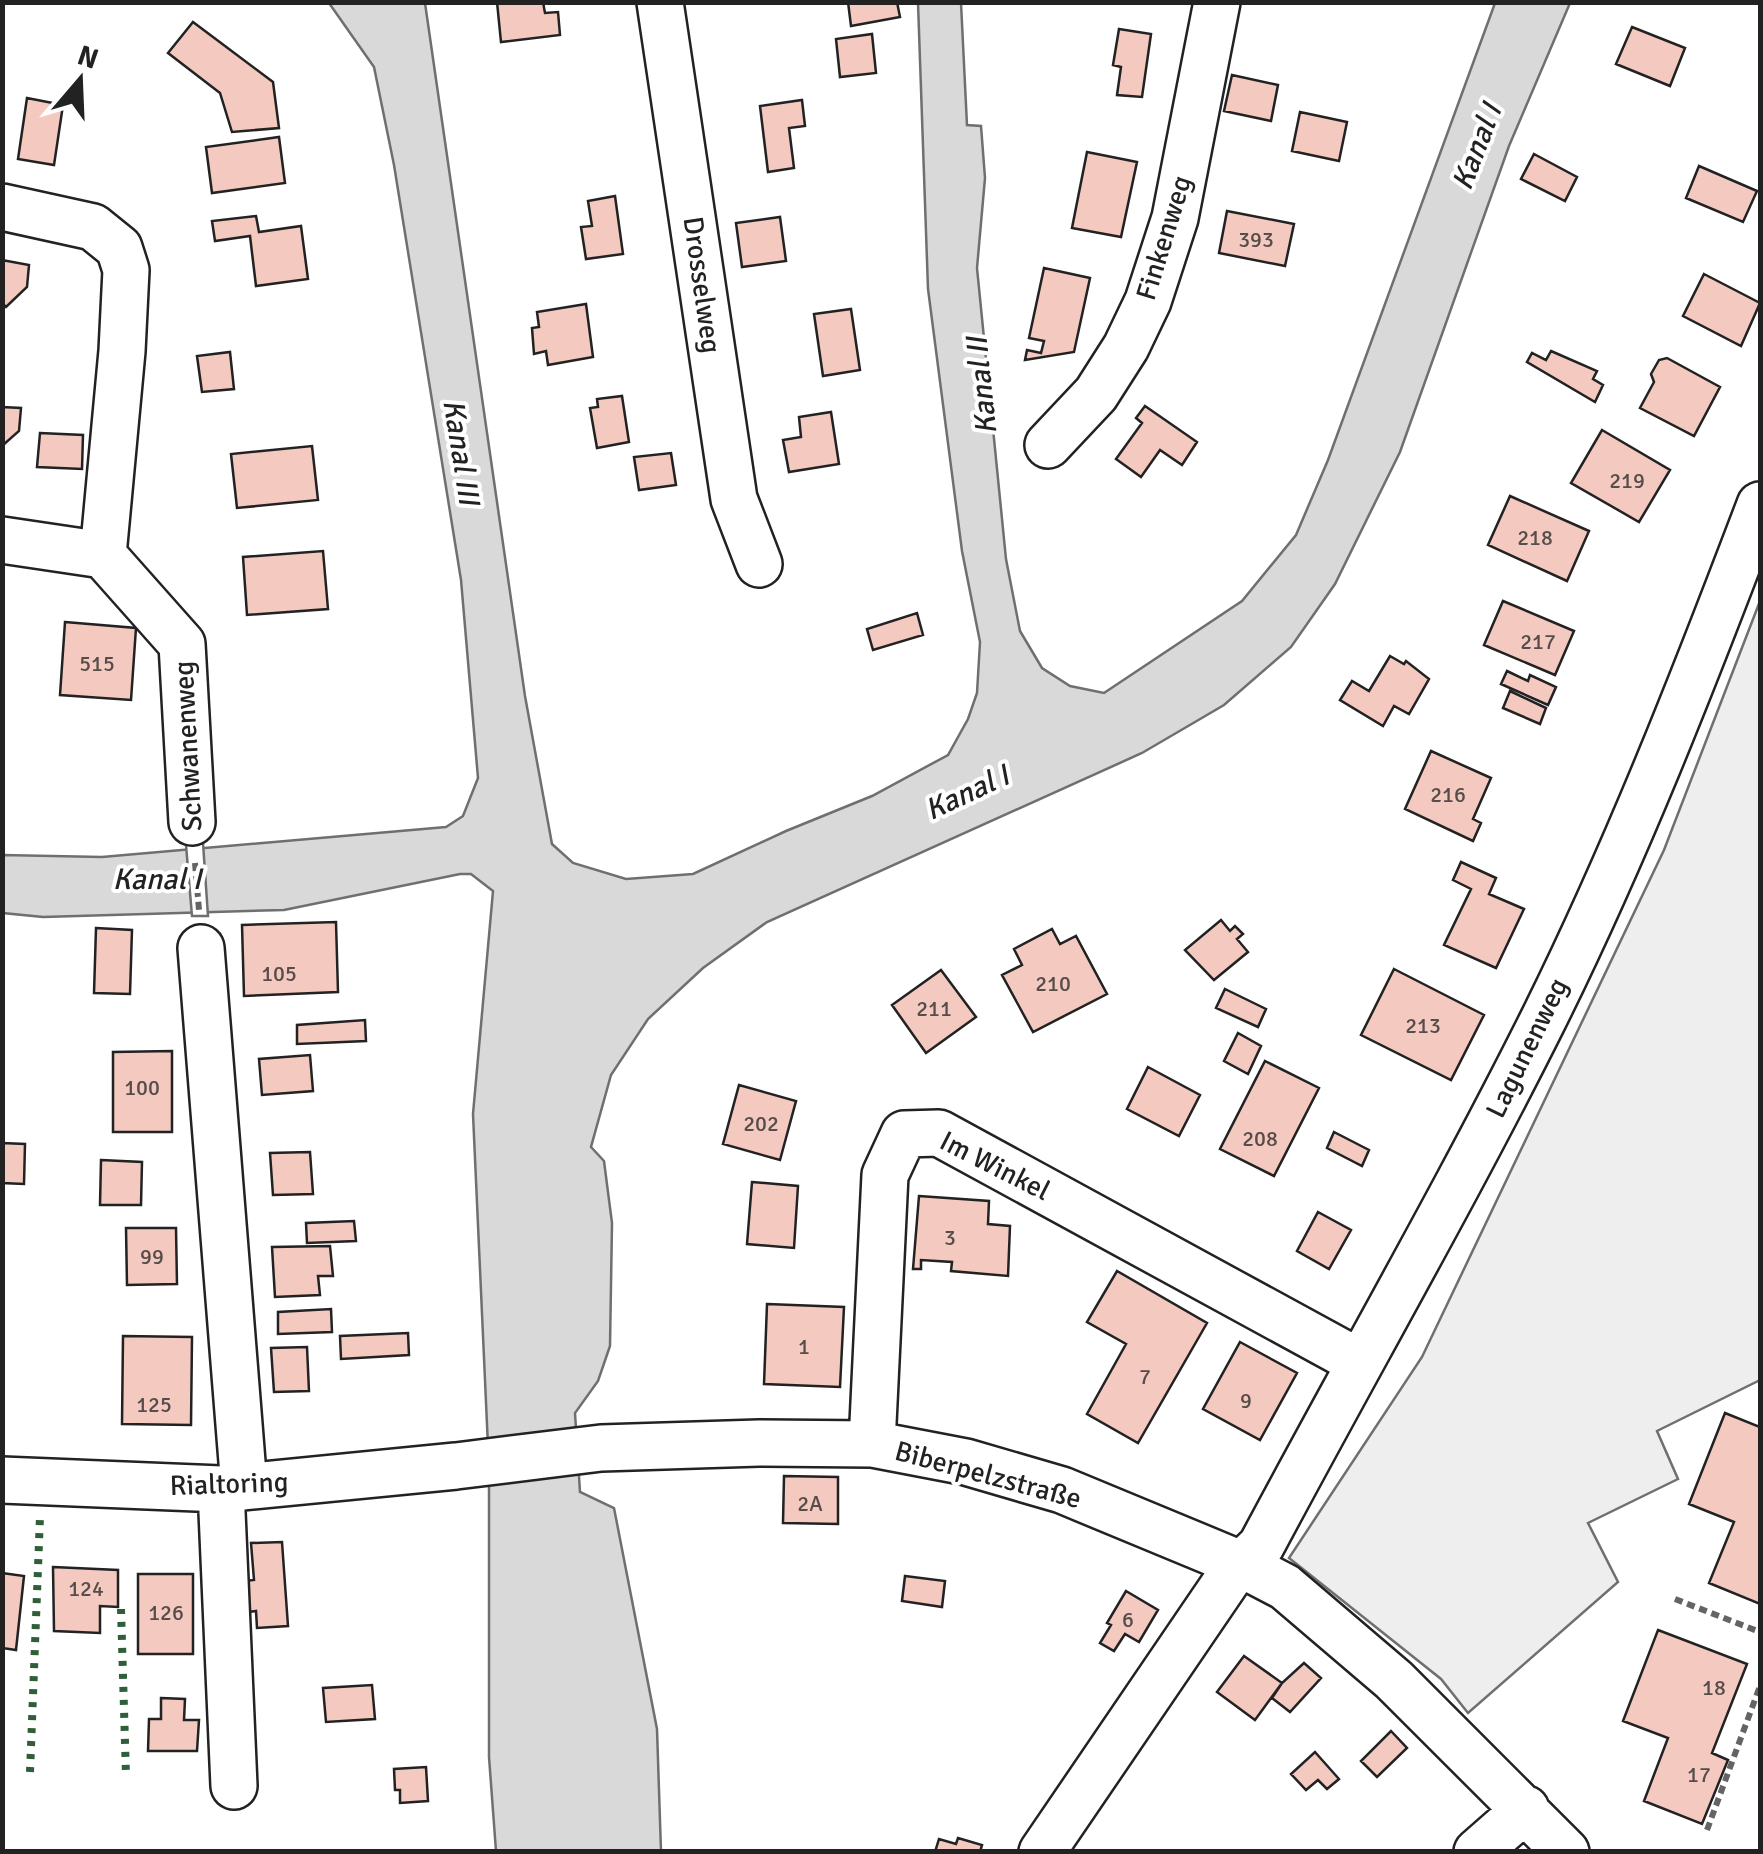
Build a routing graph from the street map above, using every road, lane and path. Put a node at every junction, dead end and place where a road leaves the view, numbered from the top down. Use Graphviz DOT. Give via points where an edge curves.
graph roads {
  1 [pos="660,2"];
  2 [pos="1217,2"];
  3 [pos="2,207"];
  4 [pos="1048,445"];
  5 [pos="1760,505"];
  6 [pos="2,540"];
  7 [pos="103,555"];
  8 [pos="759,564"];
  9 [pos="192,822"];
  10 [pos="201,948"];
  11 [pos="1359,1362"];
  12 [pos="872,1444"];
  13 [pos="456,1466"];
  14 [pos="2,1480"];
  15 [pos="232,1488"];
  16 [pos="1243,1565"];
  17 [pos="1675,1600"];
  18 [pos="1760,1632"];
  19 [pos="1760,1686"];
  20 [pos="234,1786"];
  21 [pos="1526,1809"];
  22 [pos="1707,1830"];
  23 [pos="1042,1852"];
  24 [pos="1478,1852"];
  25 [pos="1566,1852"];
  1 -- 8 [label="street, Drosselweg" via="734,499"];
  2 -- 4 [label="street, Finkenweg" via="1175,218 1148,300 1096,394"];
  3 -- 7 [label="street" via="93,227 119,248 126,270"];
  5 -- 11 [label="street, Lagunenweg" via="1635,819 1544,1017"];
  6 -- 7 [label="street"];
  7 -- 9 [label="street, Schwanenweg" via="182,644"];
  9 -- 10 [label="path, Schwanenweg"];
  10 -- 15 [label="street"];
  11 -- 12 [label="street, Im Winkel" via="939,1133 904,1134 885,1175"];
  11 -- 16 [label="street, Lagunenweg" via="1261,1546"];
  12 -- 13 [label="street, Biberpelzstraße" via="601,1448"];
  12 -- 16 [label="street, Biberpelzstraße" via="1062,1490"];
  13 -- 15 [label="street, Rialtoring"];
  14 -- 15 [label="street, Rialtoring"];
  15 -- 20 [label="street"];
  16 -- 21 [label="street, Biberpelzstraße" via="1284,1587 1394,1680"];
  16 -- 23 [label="street"];
  17 -- 18 [label="path"];
  19 -- 22 [label="path"];
  21 -- 24 [label="street"];
  21 -- 25 [label="street, Biberpelzstraße"];
}
